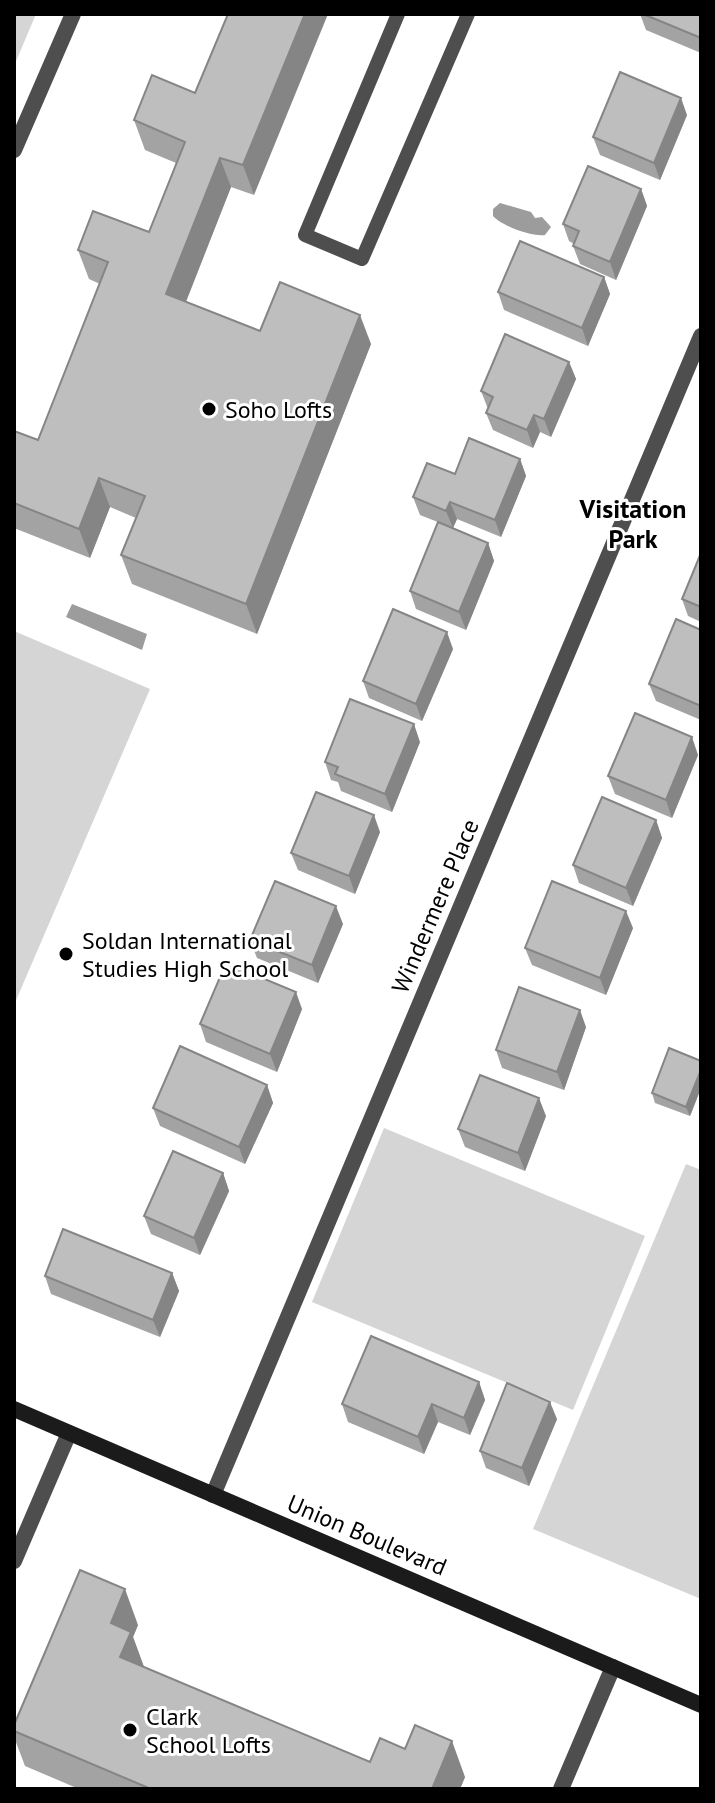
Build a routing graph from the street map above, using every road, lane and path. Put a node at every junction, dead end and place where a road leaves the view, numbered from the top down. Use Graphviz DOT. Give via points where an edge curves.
graph roads {
  1 [pos="73,14"];
  2 [pos="398,14"];
  3 [pos="468,14"];
  4 [pos="14,150"];
  5 [pos="701,336"];
  6 [pos="14,1409"];
  7 [pos="69,1433"];
  8 [pos="213,1495"];
  9 [pos="14,1561"];
  10 [pos="613,1667"];
  11 [pos="701,1705"];
  12 [pos="561,1789"];
  1 -- 4 [label="street"];
  2 -- 3 [label="lane" via="305,235 362,259"];
  5 -- 8 [label="street, Windermere Place"];
  6 -- 7 [label="main road, Union Boulevard"];
  7 -- 8 [label="main road, Union Boulevard"];
  7 -- 9 [label="street"];
  8 -- 10 [label="main road, Union Boulevard"];
  10 -- 11 [label="main road, Union Boulevard"];
  10 -- 12 [label="street"];
}
